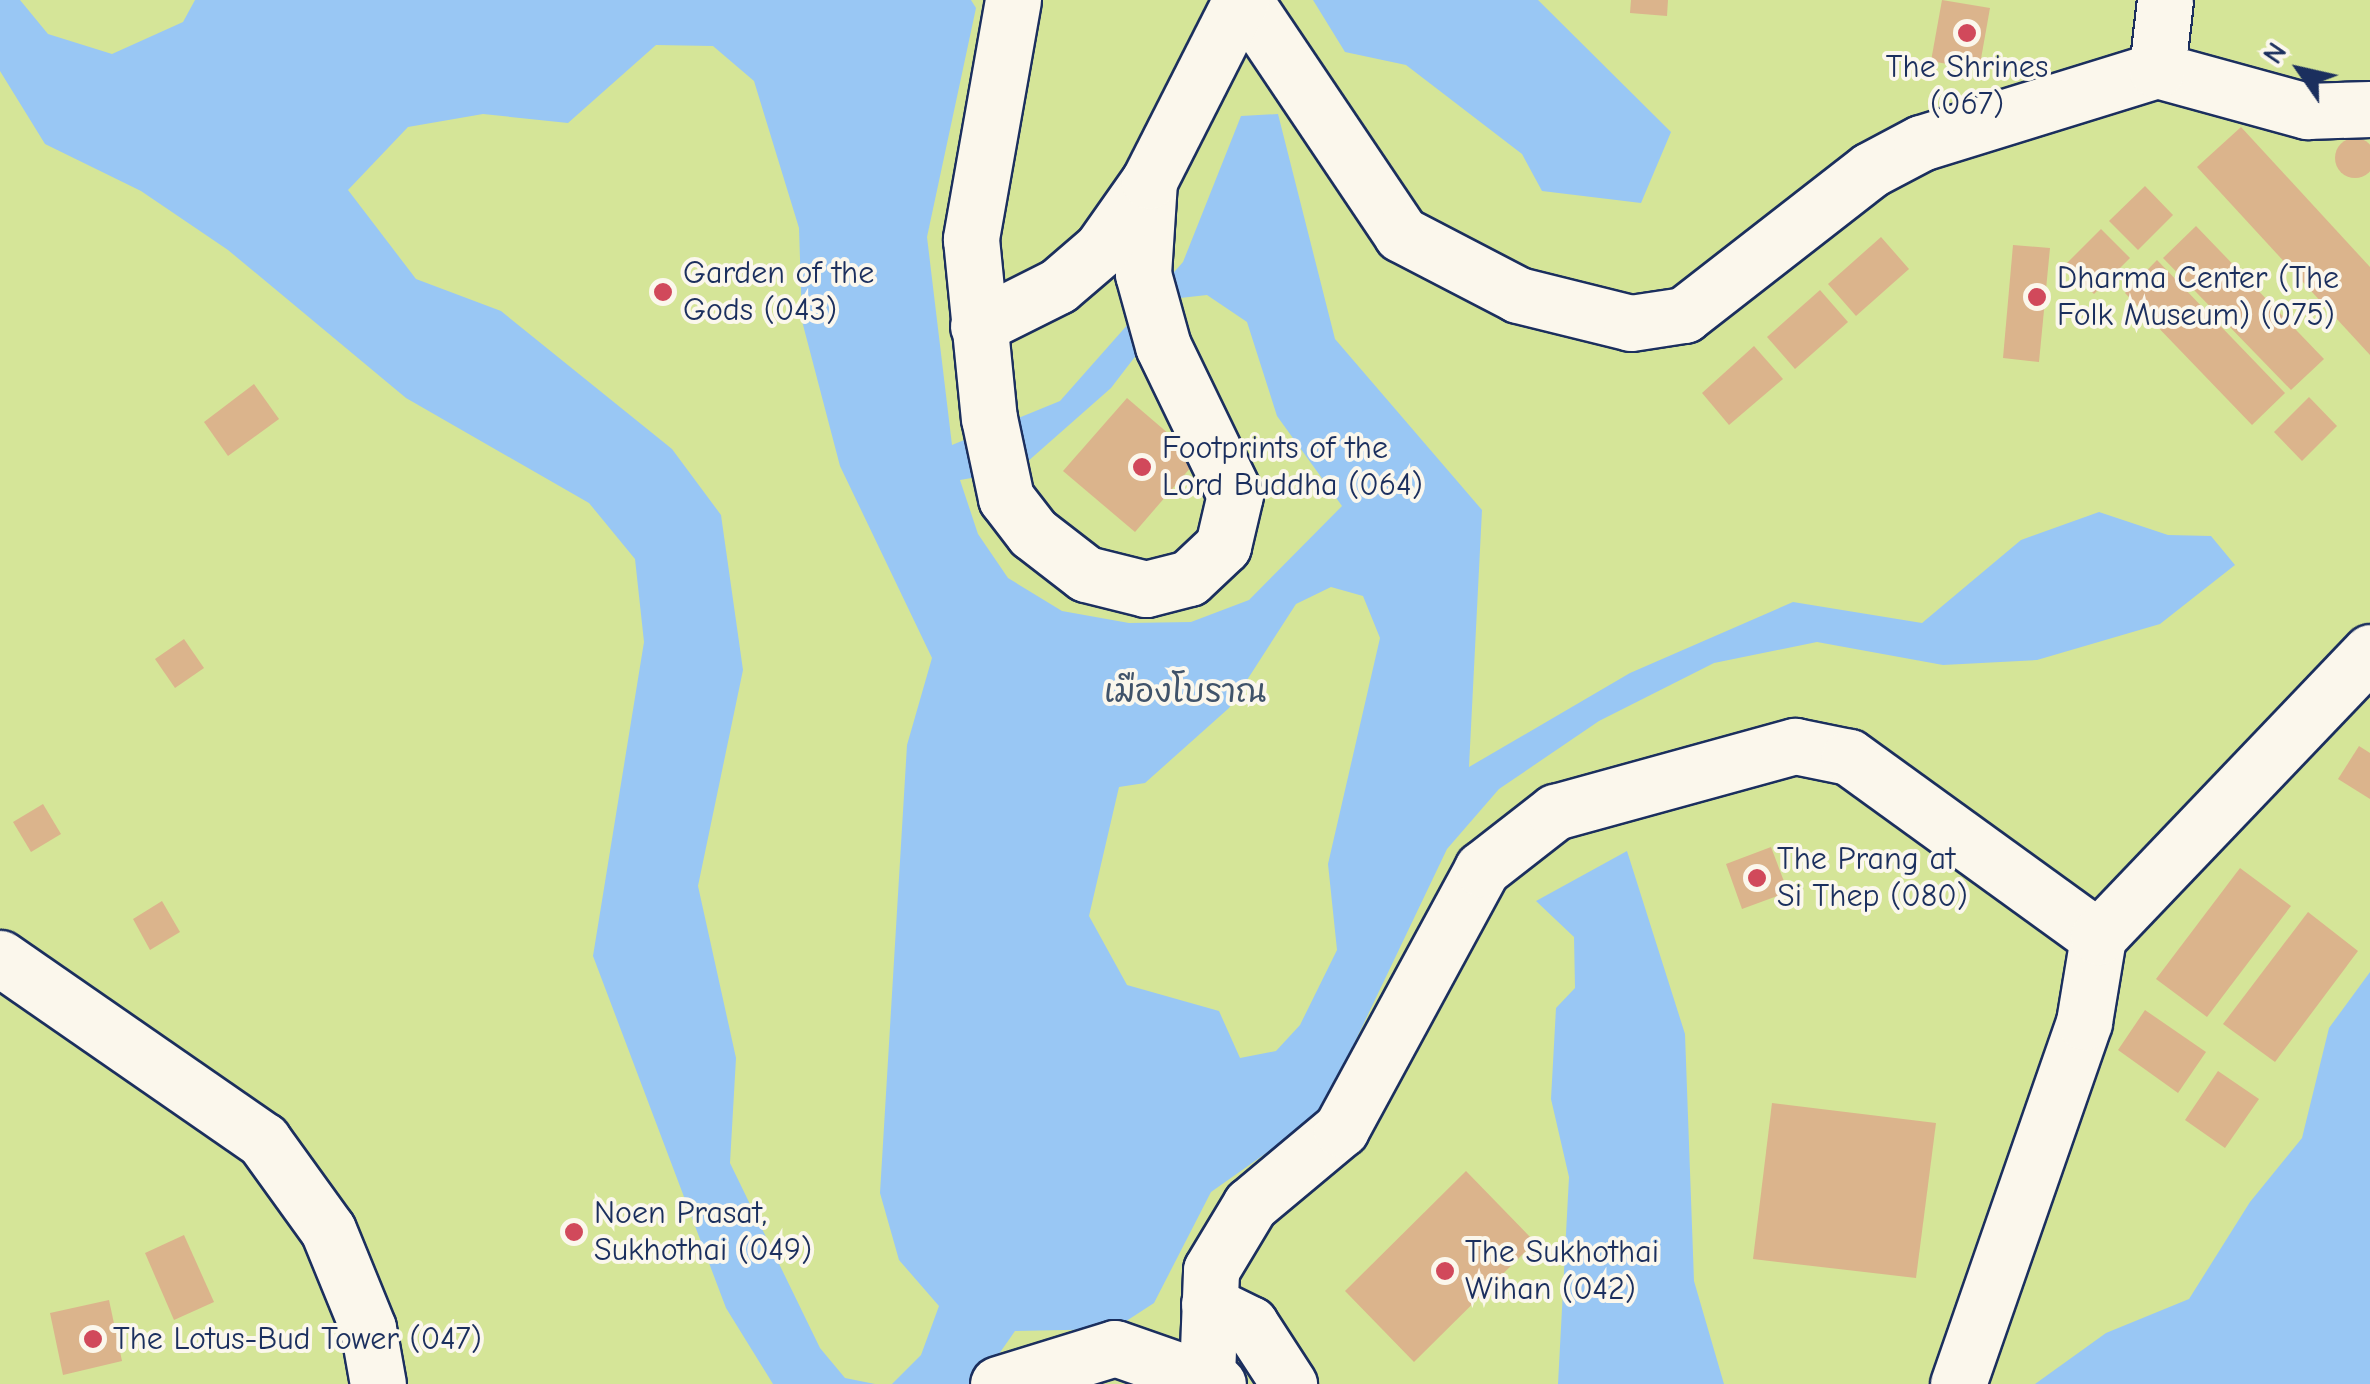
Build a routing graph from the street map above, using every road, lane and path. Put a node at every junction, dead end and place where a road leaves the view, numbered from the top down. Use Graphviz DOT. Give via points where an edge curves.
graph roads {
  1 [pos="1012,0"];
  2 [pos="1242,0"];
  3 [pos="2165,0"];
  4 [pos="2157,70"];
  5 [pos="2370,109"];
  6 [pos="1150,181"];
  7 [pos="978,326"];
  8 [pos="2370,652"];
  9 [pos="2098,936"];
  10 [pos="0,958"];
  11 [pos="1210,1304"];
  12 [pos="1213,1380"];
  13 [pos="378,1384"];
  14 [pos="998,1384"];
  15 [pos="1290,1384"];
  16 [pos="1958,1384"];
  1 -- 7 [label="lane" via="972,239"];
  2 -- 4 [label="lane" via="1400,234 1518,296 1631,322 1684,315 1870,170 1920,142"];
  2 -- 6 [label="lane"];
  3 -- 4 [label="lane"];
  4 -- 5 [label="lane" via="2307,111"];
  6 -- 7 [label="lane" via="1100,250 1058,286"];
  6 -- 7 [label="lane" via="1143,274 1163,346 1234,495 1223,546 1189,578 1146,589 1086,574 1033,533 1006,498"];
  8 -- 9 [label="lane"];
  9 -- 11 [label="lane" via="1849,757 1796,746 1555,812 1482,870 1341,1129 1250,1205 1211,1270"];
  9 -- 16 [label="lane" via="2084,1022"];
  10 -- 13 [label="lane" via="263,1140 328,1230 368,1328"];
  11 -- 12 [label="lane"];
  11 -- 15 [label="lane" via="1250,1324"];
  12 -- 14 [label="lane" via="1116,1348"];
}
